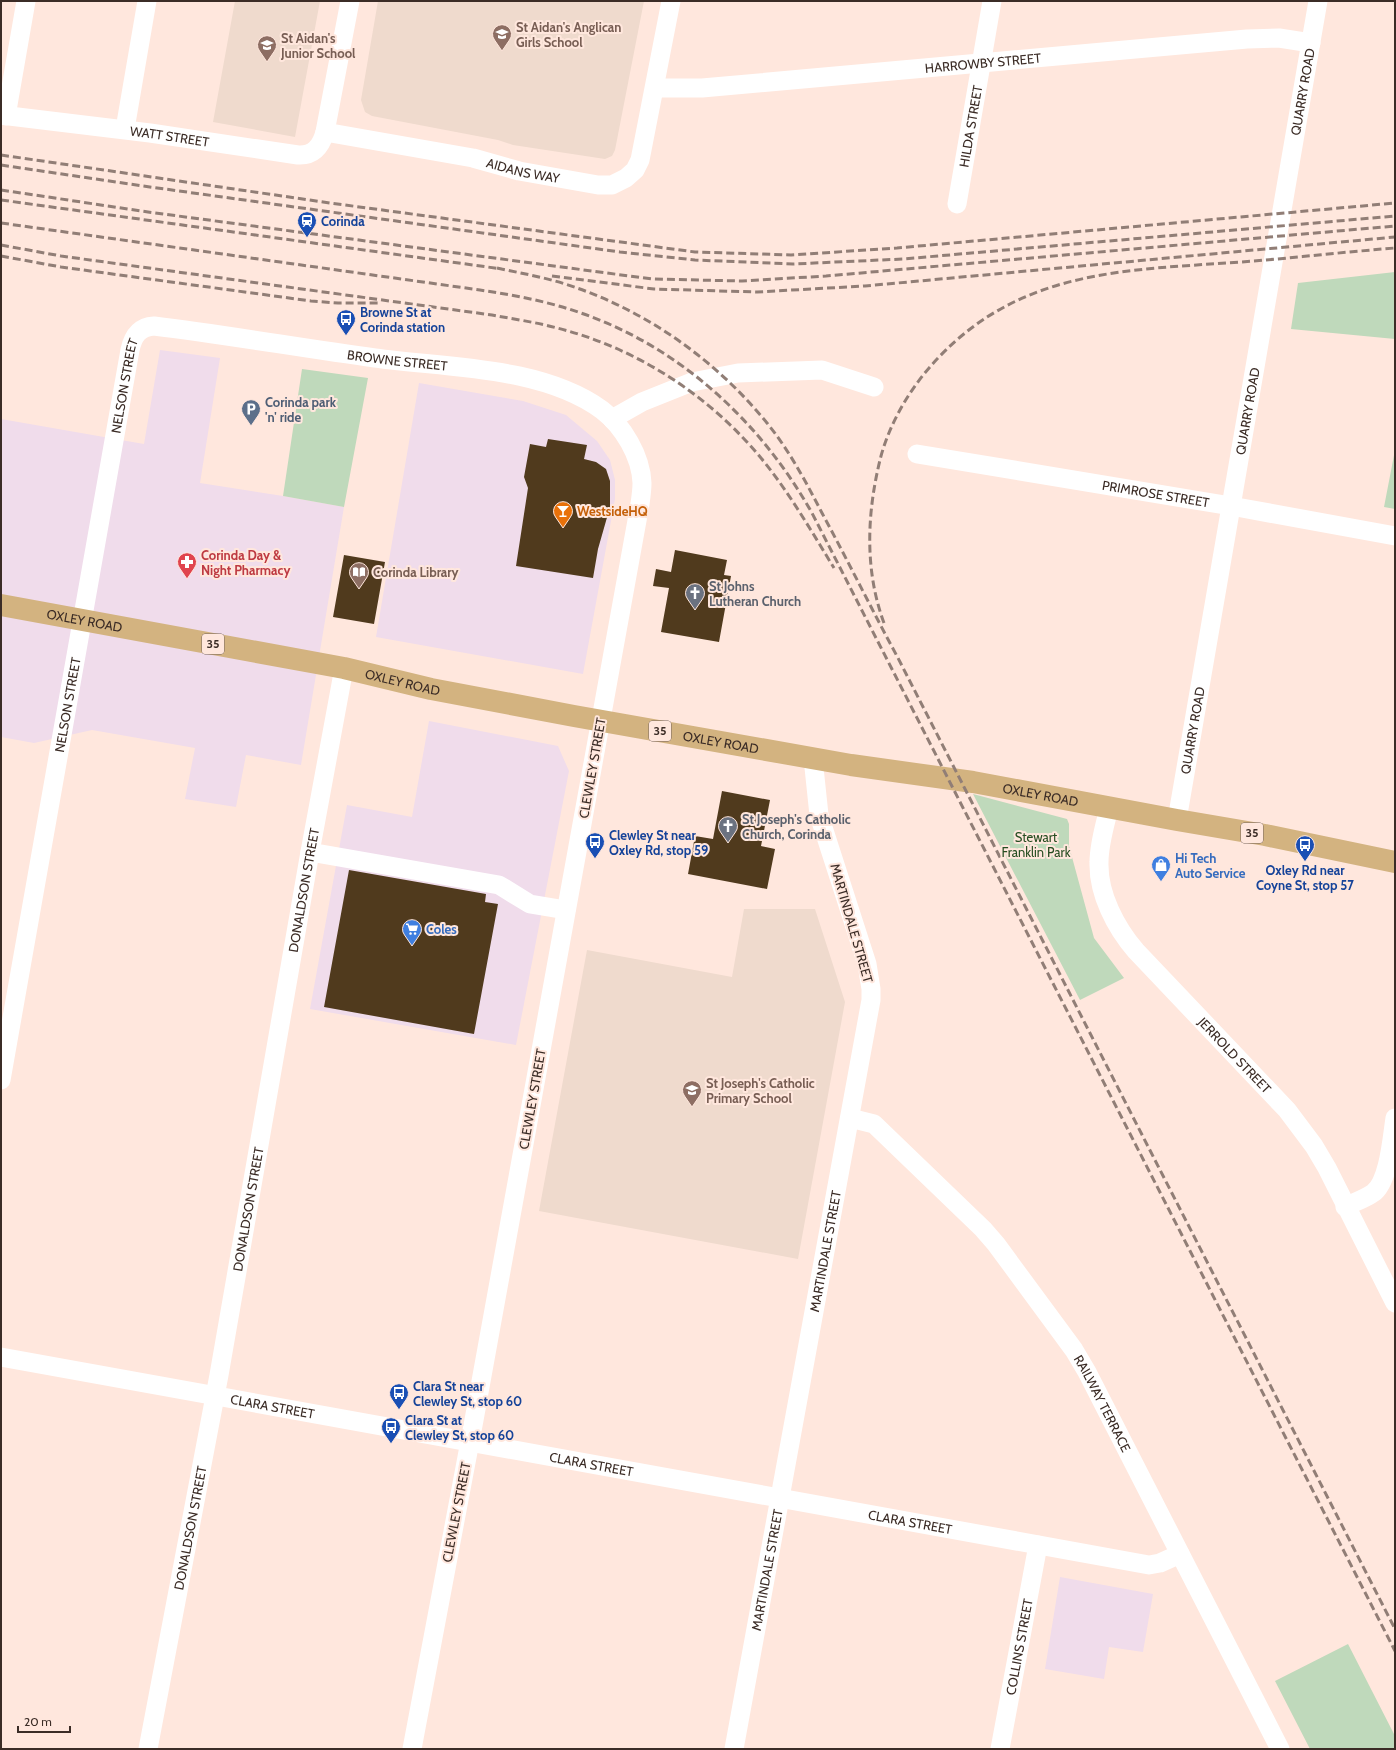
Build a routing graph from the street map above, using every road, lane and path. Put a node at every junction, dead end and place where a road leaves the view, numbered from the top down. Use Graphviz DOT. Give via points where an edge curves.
graph roads {
  1 [pos="26,1"];
  2 [pos="147,1"];
  3 [pos="350,1"];
  4 [pos="671,1"];
  5 [pos="992,1"];
  6 [pos="1318,1"];
  7 [pos="1311,43"];
  8 [pos="982,62"];
  9 [pos="655,88"];
  10 [pos="3,115"];
  11 [pos="125,129"];
  12 [pos="325,132"];
  13 [pos="957,204"];
  14 [pos="138,331"];
  15 [pos="874,387"];
  16 [pos="612,419"];
  17 [pos="632,449"];
  18 [pos="917,454"];
  19 [pos="1231,506"];
  20 [pos="1395,536"];
  21 [pos="1,605"];
  22 [pos="82,620"];
  23 [pos="344,668"];
  24 [pos="601,720"];
  25 [pos="813,758"];
  26 [pos="1109,808"];
  27 [pos="1178,820"];
  28 [pos="310,852"];
  29 [pos="1395,862"];
  30 [pos="566,910"];
  31 [pos="1,1080"];
  32 [pos="850,1118"];
  33 [pos="1395,1118"];
  34 [pos="1345,1207"];
  35 [pos="1395,1303"];
  36 [pos="1,1357"];
  37 [pos="215,1395"];
  38 [pos="470,1443"];
  39 [pos="781,1498"];
  40 [pos="1038,1545"];
  41 [pos="1180,1554"];
  42 [pos="148,1749"];
  43 [pos="412,1749"];
  44 [pos="734,1749"];
  45 [pos="1000,1749"];
  46 [pos="1280,1749"];
  1 -- 10 [label="street"];
  2 -- 11 [label="street"];
  3 -- 12 [label="street, WATT STREET"];
  4 -- 9 [label="street, AIDANS WAY"];
  5 -- 8 [label="street, HILDA STREET"];
  6 -- 7 [label="street, QUARRY ROAD"];
  7 -- 8 [label="street, HARROWBY STREET" via="1279,38 1247,39"];
  7 -- 19 [label="street, QUARRY ROAD"];
  8 -- 9 [label="street, HARROWBY STREET" via="702,88"];
  8 -- 13 [label="street, HILDA STREET"];
  9 -- 12 [label="street, AIDANS WAY" via="638,165 626,178 612,185 598,185 519,171 473,158"];
  10 -- 11 [label="street, WATT STREET"];
  11 -- 12 [label="street, WATT STREET" via="302,155 310,154 321,145"];
  14 -- 16 [label="street, BROWNE STREET" via="149,326 167,328 371,358 495,372 532,379 577,394"];
  14 -- 22 [label="street, NELSON STREET" via="130,350"];
  15 -- 16 [label="street" via="822,370 738,373 692,382 642,402"];
  16 -- 17 [label="street, BROWNE STREET"];
  17 -- 24 [label="street, CLEWLEY STREET" via="642,481 640,504"];
  18 -- 19 [label="street, PRIMROSE STREET"];
  19 -- 20 [label="street, PRIMROSE STREET"];
  19 -- 27 [label="street, QUARRY ROAD"];
  21 -- 22 [label="main road, OXLEY ROAD / 35"];
  22 -- 23 [label="main road, OXLEY ROAD / 35"];
  22 -- 31 [label="street, NELSON STREET"];
  23 -- 24 [label="main road, OXLEY ROAD / 35" via="431,689"];
  23 -- 28 [label="street, DONALDSON STREET"];
  24 -- 25 [label="main road, OXLEY ROAD / 35"];
  24 -- 30 [label="street, CLEWLEY STREET"];
  25 -- 26 [label="main road, OXLEY ROAD / 35" via="966,781"];
  25 -- 32 [label="street, MARTINDALE STREET" via="819,815 867,964 871,989"];
  26 -- 27 [label="main road, OXLEY ROAD / 35"];
  26 -- 34 [label="street, JERROLD STREET" via="1099,864 1104,890 1120,930 1136,951 1287,1110 1327,1168"];
  27 -- 29 [label="main road, OXLEY ROAD / 35"];
  28 -- 30 [label="street" via="499,885 530,904"];
  28 -- 37 [label="street, DONALDSON STREET"];
  30 -- 38 [label="street, CLEWLEY STREET"];
  32 -- 39 [label="street, MARTINDALE STREET"];
  32 -- 41 [label="street, RAILWAY TERRACE" via="874,1124 996,1244 1074,1350"];
  33 -- 34 [label="street" via="1386,1167 1379,1187 1373,1193"];
  34 -- 35 [label="street, JERROLD STREET"];
  36 -- 37 [label="street, CLARA STREET"];
  37 -- 38 [label="street, CLARA STREET"];
  37 -- 42 [label="street, DONALDSON STREET"];
  38 -- 39 [label="street, CLARA STREET"];
  38 -- 43 [label="street, CLEWLEY STREET"];
  39 -- 40 [label="street, CLARA STREET"];
  39 -- 44 [label="street, MARTINDALE STREET"];
  40 -- 41 [label="street, CLARA STREET" via="1148,1565 1160,1563"];
  40 -- 45 [label="street, COLLINS STREET"];
  41 -- 46 [label="street, RAILWAY TERRACE"];
}
